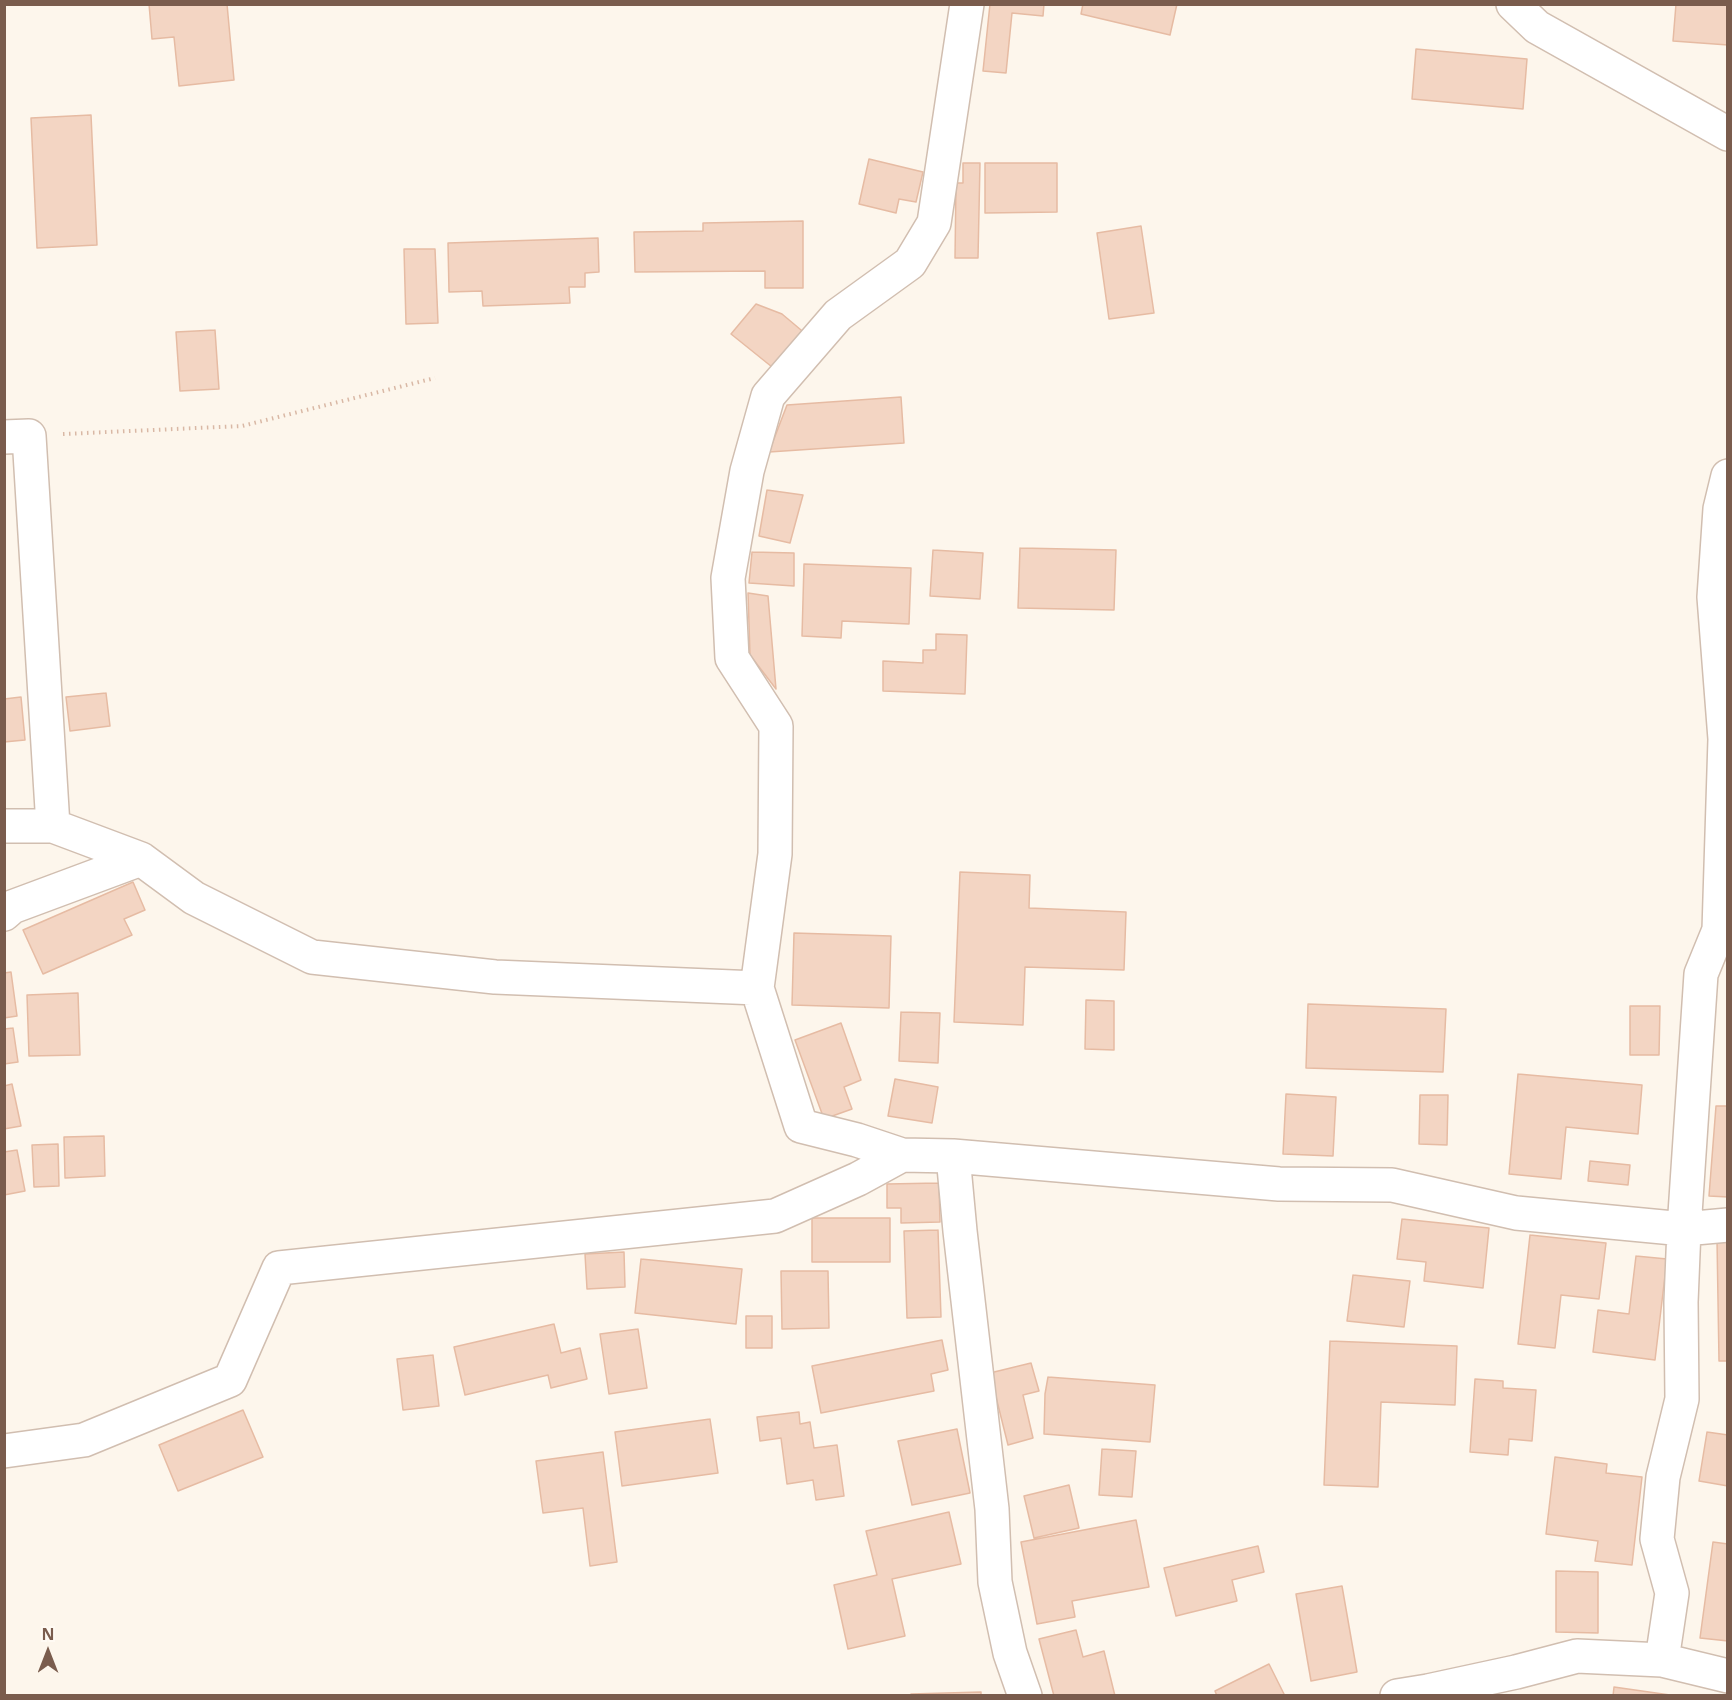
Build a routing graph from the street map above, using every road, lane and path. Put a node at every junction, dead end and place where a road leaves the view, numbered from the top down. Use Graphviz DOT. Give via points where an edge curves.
graph roads {
  1 [pos="968,4"];
  2 [pos="1513,4"];
  3 [pos="1728,134"];
  4 [pos="435,378"];
  5 [pos="17,436"];
  6 [pos="1728,476"];
  7 [pos="1724,510"];
  8 [pos="4,826"];
  9 [pos="53,826"];
  10 [pos="141,859"];
  11 [pos="4,914"];
  12 [pos="757,988"];
  13 [pos="902,1155"];
  14 [pos="953,1156"];
  15 [pos="1728,1225"];
  16 [pos="1684,1229"];
  17 [pos="4,1451"];
  18 [pos="1662,1660"];
  19 [pos="1728,1676"];
  20 [pos="1025,1695"];
  21 [pos="1397,1695"];
  1 -- 12 [label="street" via="934,223 910,263 838,315 768,396 747,471 728,578 732,658 776,726 775,854"];
  2 -- 3 [label="street" via="1537,27"];
  4 -- 5 [label="path" via="242,426"];
  5 -- 9 [label="street"];
  6 -- 7 [label="street"];
  7 -- 16 [label="street" via="1714,597 1725,739 1719,930 1701,974"];
  8 -- 9 [label="street"];
  9 -- 10 [label="street"];
  10 -- 11 [label="street" via="12,907"];
  10 -- 12 [label="street" via="194,898 312,957 495,976"];
  12 -- 13 [label="street" via="801,1126"];
  13 -- 14 [label="street"];
  13 -- 17 [label="street" via="775,1216 279,1268 230,1380 84,1440"];
  14 -- 16 [label="street" via="1279,1184 1392,1185 1516,1213"];
  14 -- 20 [label="street" via="992,1509 995,1582 1010,1653"];
  15 -- 16 [label="street"];
  16 -- 18 [label="street" via="1682,1399 1663,1477 1657,1539 1672,1593"];
  18 -- 19 [label="street"];
  18 -- 21 [label="street" via="1577,1656"];
}
